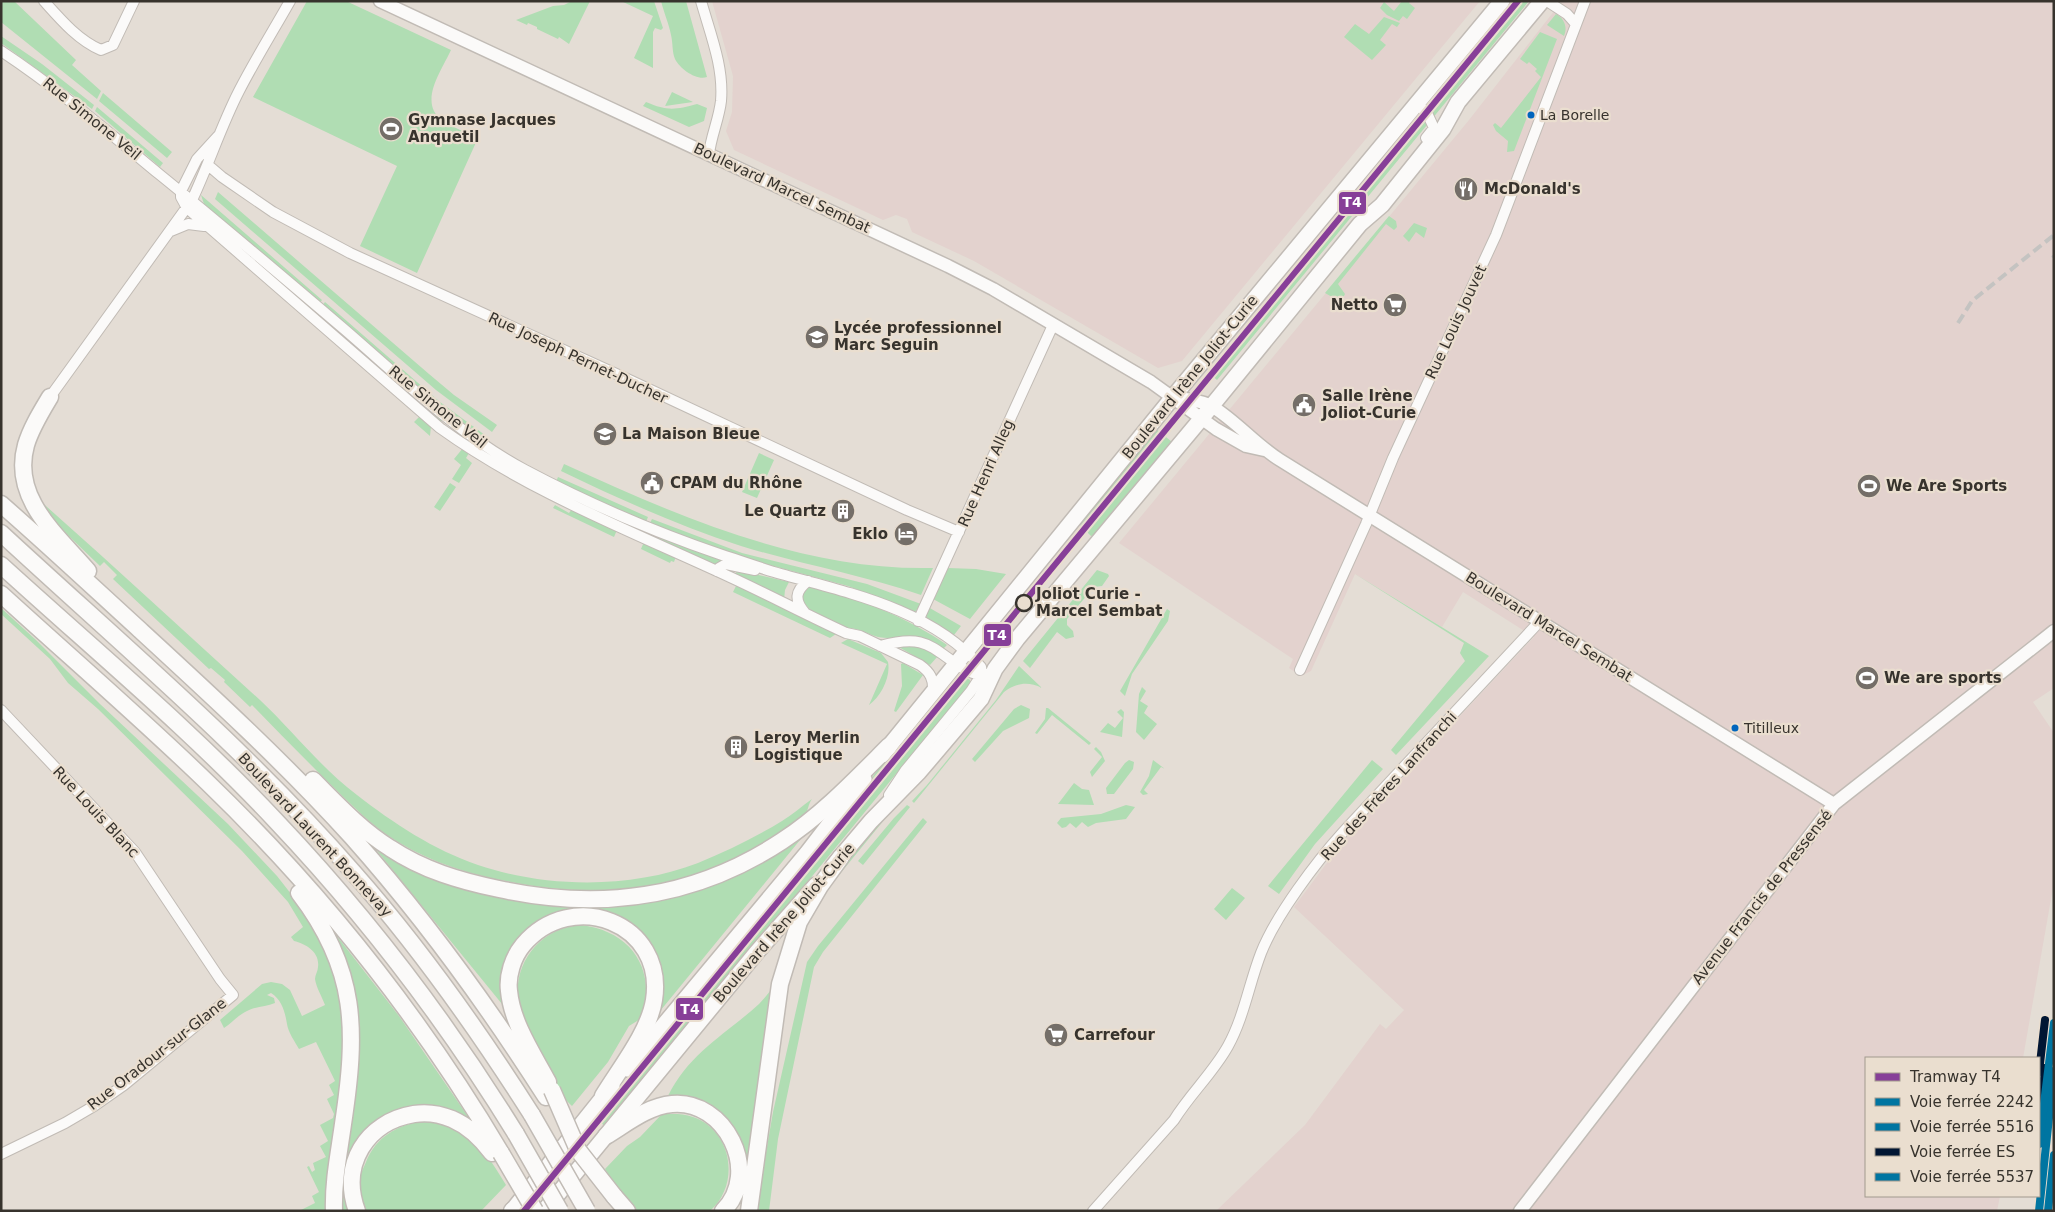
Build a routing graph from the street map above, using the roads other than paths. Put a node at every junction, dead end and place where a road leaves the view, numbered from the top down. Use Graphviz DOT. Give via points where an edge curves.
graph roads {
  1 [pos="44,1"];
  2 [pos="134,1"];
  3 [pos="290,1"];
  4 [pos="380,1"];
  5 [pos="700,1"];
  6 [pos="1502,1"];
  7 [pos="1542,1"];
  8 [pos="1547,1"];
  9 [pos="1585,1"];
  10 [pos="1575,23"];
  11 [pos="1,51"];
  12 [pos="1417,104"];
  13 [pos="218,136"];
  14 [pos="709,154"];
  15 [pos="208,165"];
  16 [pos="181,191"];
  17 [pos="189,204"];
  18 [pos="1360,224"];
  19 [pos="204,226"];
  20 [pos="170,231"];
  21 [pos="1053,325"];
  22 [pos="50,397"];
  23 [pos="1173,397"];
  24 [pos="1212,406"];
  25 [pos="1201,419"];
  26 [pos="1264,450"];
  27 [pos="5,507"];
  28 [pos="1369,516"];
  29 [pos="959,532"];
  30 [pos="1,534"];
  31 [pos="1,565"];
  32 [pos="717,571"];
  33 [pos="778,574"];
  34 [pos="808,581"];
  35 [pos="1,594"];
  36 [pos="806,615"];
  37 [pos="918,621"];
  38 [pos="1540,621"];
  39 [pos="2054,631"];
  40 [pos="144,634"];
  41 [pos="880,646"];
  42 [pos="961,658"];
  43 [pos="1300,670"];
  44 [pos="989,672"];
  45 [pos="933,692"];
  46 [pos="1,710"];
  47 [pos="241,723"];
  48 [pos="889,746"];
  49 [pos="208,783"];
  50 [pos="1834,804"];
  51 [pos="841,857"];
  52 [pos="233,995"];
  53 [pos="549,1094"];
  54 [pos="603,1096"];
  55 [pos="606,1136"];
  56 [pos="1,1154"];
  57 [pos="499,1155"];
  58 [pos="612,1203"];
  59 [pos="537,1210"];
  60 [pos="334,1211"];
  61 [pos="357,1211"];
  62 [pos="512,1211"];
  63 [pos="560,1211"];
  64 [pos="587,1211"];
  65 [pos="627,1211"];
  66 [pos="723,1211"];
  67 [pos="749,1211"];
  68 [pos="1093,1211"];
  69 [pos="1520,1211"];
  1 -- 2 [label="street" via="79,37 102,50 113,45"];
  3 -- 13 [label="street" via="239,90"];
  4 -- 14 [label="street, Boulevard Marcel Sembat"];
  5 -- 14 [label="street" via="714,47 721,86 720,110"];
  6 -- 12 [label="main road, Boulevard Irène Joliot-Curie"];
  7 -- 18 [label="main road, Boulevard Irène Joliot-Curie" via="1458,102 1443,129 1388,197"];
  8 -- 10 [label="street"];
  9 -- 10 [label="street, Rue Louis Jouvet"];
  10 -- 28 [label="street, Rue Louis Jouvet" via="1496,235"];
  11 -- 16 [label="street, Rue Simone Veil" via="63,94"];
  12 -- 18 [label="street, Boulevard Irène Joliot-Curie" via="1427,113 1434,128"];
  12 -- 23 [label="main road, Boulevard Irène Joliot-Curie"];
  13 -- 15 [label="street"];
  13 -- 16 [label="street" via="197,159"];
  14 -- 21 [label="street, Boulevard Marcel Sembat" via="948,266"];
  15 -- 17 [label="street"];
  15 -- 29 [label="street, Rue Joseph Pernet-Ducher" via="273,212 350,253"];
  16 -- 17 [label="street, Rue Simone Veil"];
  17 -- 19 [label="street, Rue Simone Veil"];
  17 -- 20 [label="street"];
  17 -- 33 [label="street, Rue Simone Veil" via="490,449 550,482 635,520"];
  18 -- 24 [label="main road, Boulevard Irène Joliot-Curie"];
  19 -- 20 [label="street" via="188,224"];
  19 -- 32 [label="street, Rue Simone Veil" via="423,414 465,446 516,478"];
  20 -- 22 [label="street"];
  21 -- 23 [label="street, Boulevard Marcel Sembat"];
  21 -- 29 [label="street, Rue Henri Alleg"];
  22 -- 40 [label="highway" via="29,437 24,457 23,470 31,501 44,522"];
  23 -- 24 [label="street, Boulevard Marcel Sembat"];
  23 -- 25 [label="street, Boulevard Marcel Sembat"];
  23 -- 42 [label="main road, Boulevard Irène Joliot-Curie"];
  24 -- 25 [label="main road, Boulevard Irène Joliot-Curie"];
  24 -- 26 [label="street, Boulevard Marcel Sembat"];
  25 -- 26 [label="street, Boulevard Marcel Sembat" via="1246,446"];
  25 -- 44 [label="main road, Boulevard Irène Joliot-Curie"];
  26 -- 28 [label="street, Boulevard Marcel Sembat"];
  27 -- 40 [label="highway"];
  28 -- 38 [label="street, Boulevard Marcel Sembat"];
  28 -- 43 [label="street, Rue Louis Jouvet"];
  29 -- 37 [label="street, Rue Henri Alleg"];
  30 -- 64 [label="highway, Boulevard Laurent Bonnevay, bridge" via="234,747 353,872 476,1030 532,1115"];
  31 -- 63 [label="highway, Boulevard Laurent Bonnevay, bridge" via="167,715 276,820 348,901 467,1058"];
  32 -- 33 [label="street, Rue Simone Veil" via="726,564"];
  32 -- 36 [label="street, Rue Simone Veil"];
  33 -- 34 [label="street, Rue Simone Veil"];
  34 -- 36 [label="street" via="796,596"];
  34 -- 37 [label="street, Rue Simone Veil" via="872,600"];
  35 -- 49 [label="highway"];
  36 -- 41 [label="street, Rue Simone Veil"];
  37 -- 42 [label="street, Rue Simone Veil" via="951,640"];
  38 -- 50 [label="street, Boulevard Marcel Sembat"];
  38 -- 68 [label="street, Rue des Frères Lanfranchi" via="1328,850 1268,938 1240,1019 1220,1060 1174,1120"];
  39 -- 50 [label="street, Avenue Francis de Pressensé"];
  40 -- 47 [label="highway"];
  41 -- 42 [label="street" via="901,641 921,642"];
  41 -- 45 [label="street, Rue Simone Veil" via="926,670 934,683"];
  42 -- 44 [label="street"];
  42 -- 44 [label="street" via="973,673"];
  42 -- 45 [label="main road, Boulevard Irène Joliot-Curie"];
  44 -- 51 [label="main road, Boulevard Irène Joliot-Curie" via="981,699"];
  45 -- 48 [label="main road, Boulevard Irène Joliot-Curie"];
  46 -- 52 [label="street, Rue Louis Blanc" via="135,852"];
  47 -- 48 [label="highway" via="313,780 369,833 407,858 456,879 529,896 564,900 597,901 660,893 751,860 818,815"];
  47 -- 53 [label="highway" via="315,797 397,890"];
  48 -- 54 [label="main road, Boulevard Irène Joliot-Curie" via="800,860"];
  49 -- 57 [label="highway" via="288,866 365,957 452,1074"];
  49 -- 60 [label="highway" via="310,908 334,949 342,972 351,1019 351,1051 335,1176"];
  50 -- 69 [label="street, Avenue Francis de Pressensé"];
  51 -- 55 [label="main road, Boulevard Irène Joliot-Curie" via="756,953"];
  51 -- 67 [label="highway" via="799,922 780,984"];
  52 -- 56 [label="street, Rue Oradour-sur-Glane" via="94,1106"];
  53 -- 54 [label="highway" via="516,1019 509,990 510,975 521,948 539,930 566,917 588,916 609,921 634,937 650,960 654,974 651,1014"];
  53 -- 58 [label="highway, bridge" via="578,1150"];
  54 -- 62 [label="main road, Boulevard Irène Joliot-Curie"];
  55 -- 59 [label="main road, Boulevard Irène Joliot-Curie"];
  55 -- 66 [label="highway" via="643,1114 671,1104 705,1111 726,1130 738,1155 738,1182"];
  57 -- 59 [label="highway, bridge"];
  57 -- 61 [label="highway" via="466,1126 450,1118 420,1113 405,1116 377,1129 358,1154 350,1186"];
  58 -- 65 [label="highway"];
}
